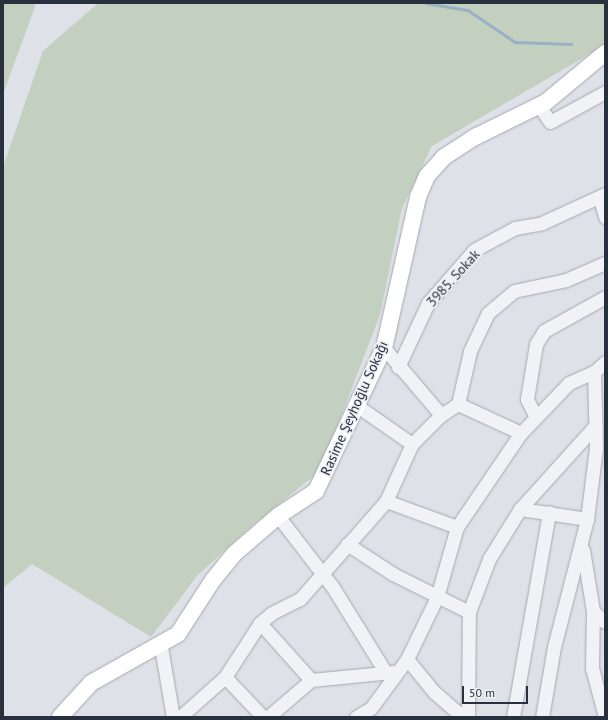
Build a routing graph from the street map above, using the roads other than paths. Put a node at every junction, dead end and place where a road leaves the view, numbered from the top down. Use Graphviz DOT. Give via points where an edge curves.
graph roads {
  1 [pos="605,53"];
  2 [pos="605,92"];
  3 [pos="539,106"];
  4 [pos="602,197"];
  5 [pos="605,217"];
  6 [pos="605,264"];
  7 [pos="605,297"];
  8 [pos="384,348"];
  9 [pos="605,362"];
  10 [pos="398,367"];
  11 [pos="594,372"];
  12 [pos="458,404"];
  13 [pos="356,405"];
  14 [pos="601,407"];
  15 [pos="441,415"];
  16 [pos="536,417"];
  17 [pos="596,425"];
  18 [pos="521,433"];
  19 [pos="412,444"];
  20 [pos="601,450"];
  21 [pos="386,501"];
  22 [pos="520,509"];
  23 [pos="549,512"];
  24 [pos="278,516"];
  25 [pos="587,519"];
  26 [pos="458,527"];
  27 [pos="347,544"];
  28 [pos="583,546"];
  29 [pos="321,575"];
  30 [pos="437,597"];
  31 [pos="593,611"];
  32 [pos="469,612"];
  33 [pos="605,622"];
  34 [pos="260,623"];
  35 [pos="161,647"];
  36 [pos="403,665"];
  37 [pos="386,673"];
  38 [pos="225,677"];
  39 [pos="311,680"];
  40 [pos="374,712"];
  41 [pos="60,717"];
  42 [pos="173,717"];
  43 [pos="180,717"];
  44 [pos="263,717"];
  45 [pos="268,717"];
  46 [pos="356,717"];
  47 [pos="468,717"];
  48 [pos="513,717"];
  49 [pos="542,717"];
  50 [pos="605,717"];
  1 -- 3 [label="main road, Rasime Şeyhoğlu Sokağı"];
  2 -- 3 [label="street" via="550,122"];
  3 -- 8 [label="main road, Rasime Şeyhoğlu Sokağı" via="475,136 444,157 427,176 418,197"];
  4 -- 5 [label="street"];
  4 -- 10 [label="street, 3985. Sokak" via="542,223 515,228 474,250 428,303"];
  6 -- 12 [label="street" via="589,273 514,291 502,299 477,330"];
  7 -- 16 [label="street" via="544,330 536,344 527,399"];
  8 -- 10 [label="street"];
  8 -- 13 [label="main road, Rasime Şeyhoğlu Sokağı"];
  9 -- 11 [label="street"];
  10 -- 15 [label="street"];
  11 -- 14 [label="street"];
  11 -- 16 [label="street" via="569,382"];
  12 -- 15 [label="street"];
  12 -- 18 [label="street"];
  13 -- 19 [label="street"];
  13 -- 24 [label="main road, Rasime Şeyhoğlu Sokağı" via="330,468 316,491"];
  14 -- 17 [label="street"];
  15 -- 19 [label="street"];
  16 -- 18 [label="street"];
  17 -- 20 [label="street"];
  17 -- 22 [label="street"];
  18 -- 26 [label="street"];
  19 -- 21 [label="street"];
  20 -- 25 [label="street"];
  21 -- 26 [label="street"];
  21 -- 27 [label="street"];
  22 -- 23 [label="street"];
  22 -- 32 [label="street" via="489,559"];
  23 -- 25 [label="street"];
  23 -- 48 [label="street"];
  24 -- 29 [label="street"];
  24 -- 35 [label="main road, Rasime Şeyhoğlu Sokağı" via="234,554 213,580 178,634"];
  25 -- 28 [label="street"];
  26 -- 30 [label="street"];
  27 -- 29 [label="street"];
  27 -- 30 [label="street" via="393,574"];
  28 -- 31 [label="street"];
  28 -- 49 [label="street" via="554,647"];
  29 -- 34 [label="street" via="300,599"];
  29 -- 37 [label="street" via="332,586"];
  30 -- 32 [label="street"];
  30 -- 36 [label="street"];
  31 -- 33 [label="street"];
  31 -- 50 [label="street" via="592,668"];
  32 -- 47 [label="street"];
  34 -- 38 [label="street"];
  34 -- 39 [label="street"];
  35 -- 41 [label="main road, Rasime Şeyhoğlu Sokağı" via="122,664 91,682"];
  35 -- 42 [label="street"];
  36 -- 37 [label="street"];
  36 -- 40 [label="street"];
  36 -- 47 [label="street" via="456,711"];
  37 -- 39 [label="street"];
  38 -- 43 [label="street"];
  38 -- 44 [label="street"];
  39 -- 45 [label="street"];
  40 -- 46 [label="street"];
}
